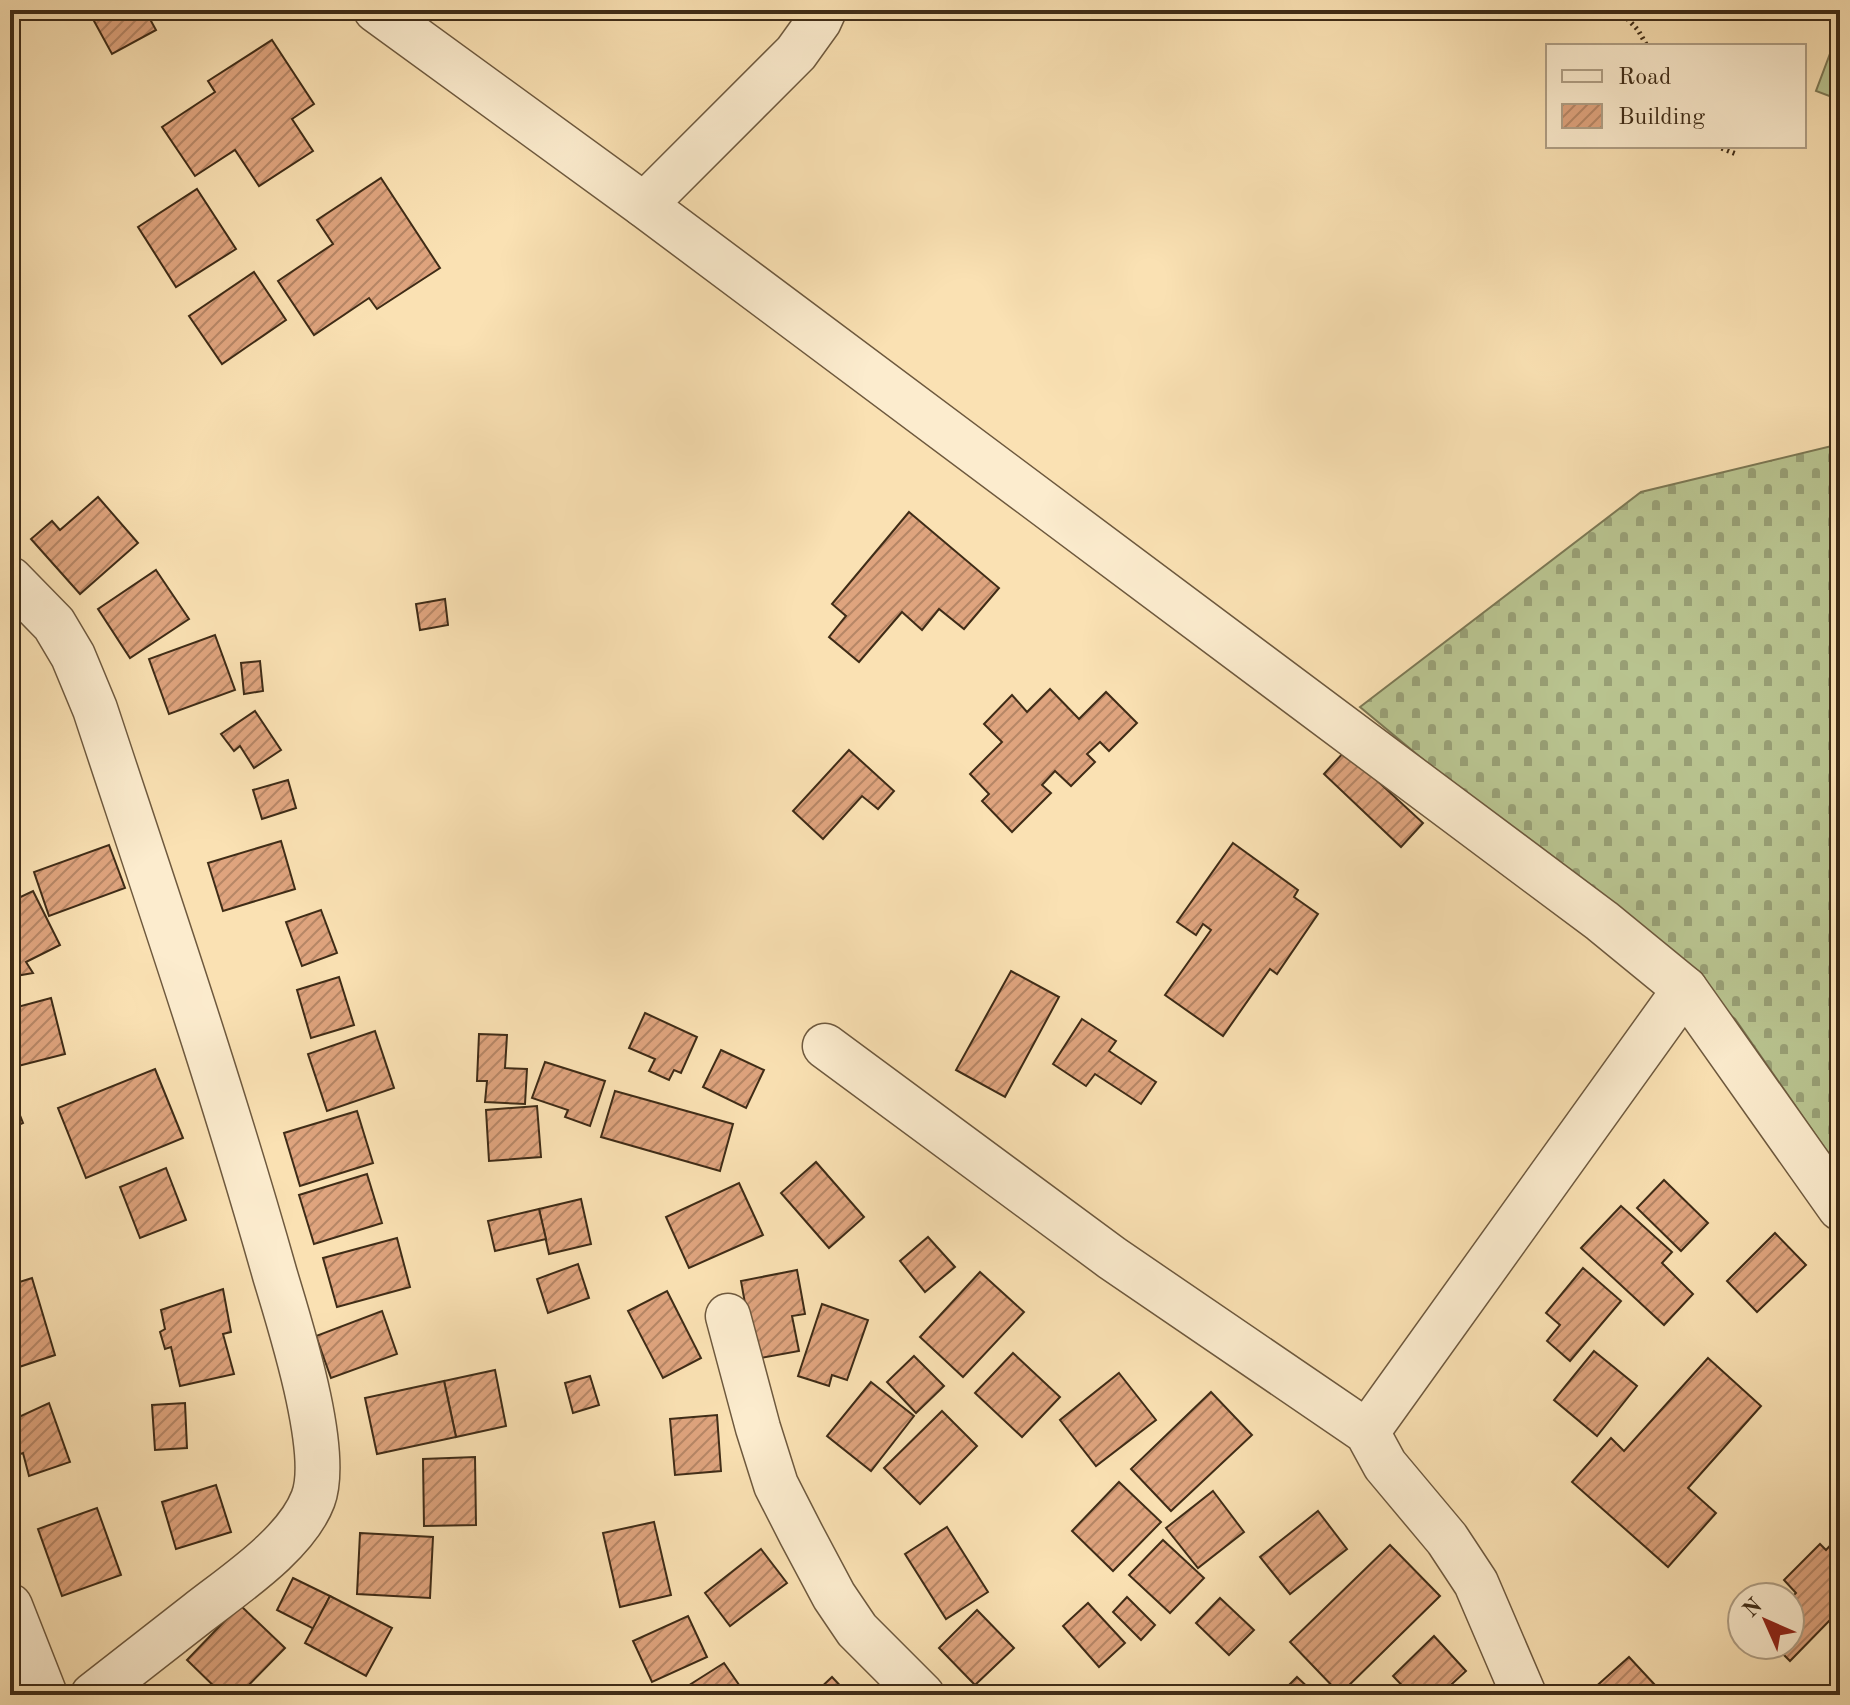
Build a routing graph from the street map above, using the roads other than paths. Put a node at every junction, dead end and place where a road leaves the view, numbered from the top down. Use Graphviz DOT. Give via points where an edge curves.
graph roads {
  1 [pos="376,10"];
  2 [pos="824,10"];
  3 [pos="644,205"];
  4 [pos="10,579"];
  5 [pos="1685,989"];
  6 [pos="825,1046"];
  7 [pos="1840,1208"];
  8 [pos="728,1316"];
  9 [pos="1367,1432"];
  10 [pos="10,1606"];
  11 [pos="45,1695"];
  12 [pos="93,1695"];
  13 [pos="922,1695"];
  14 [pos="1524,1695"];
  1 -- 3 [label="street"];
  2 -- 3 [label="street" via="796,53"];
  3 -- 5 [label="street" via="1590,911"];
  4 -- 12 [label="street" via="54,624 95,709 241,1153 302,1373 318,1469 314,1498 277,1549"];
  5 -- 7 [label="street"];
  5 -- 9 [label="street"];
  6 -- 9 [label="street" via="1112,1258"];
  8 -- 13 [label="street" via="776,1485 801,1534 857,1630"];
  9 -- 14 [label="street" via="1385,1465 1476,1583"];
  10 -- 11 [label="street"];
}
